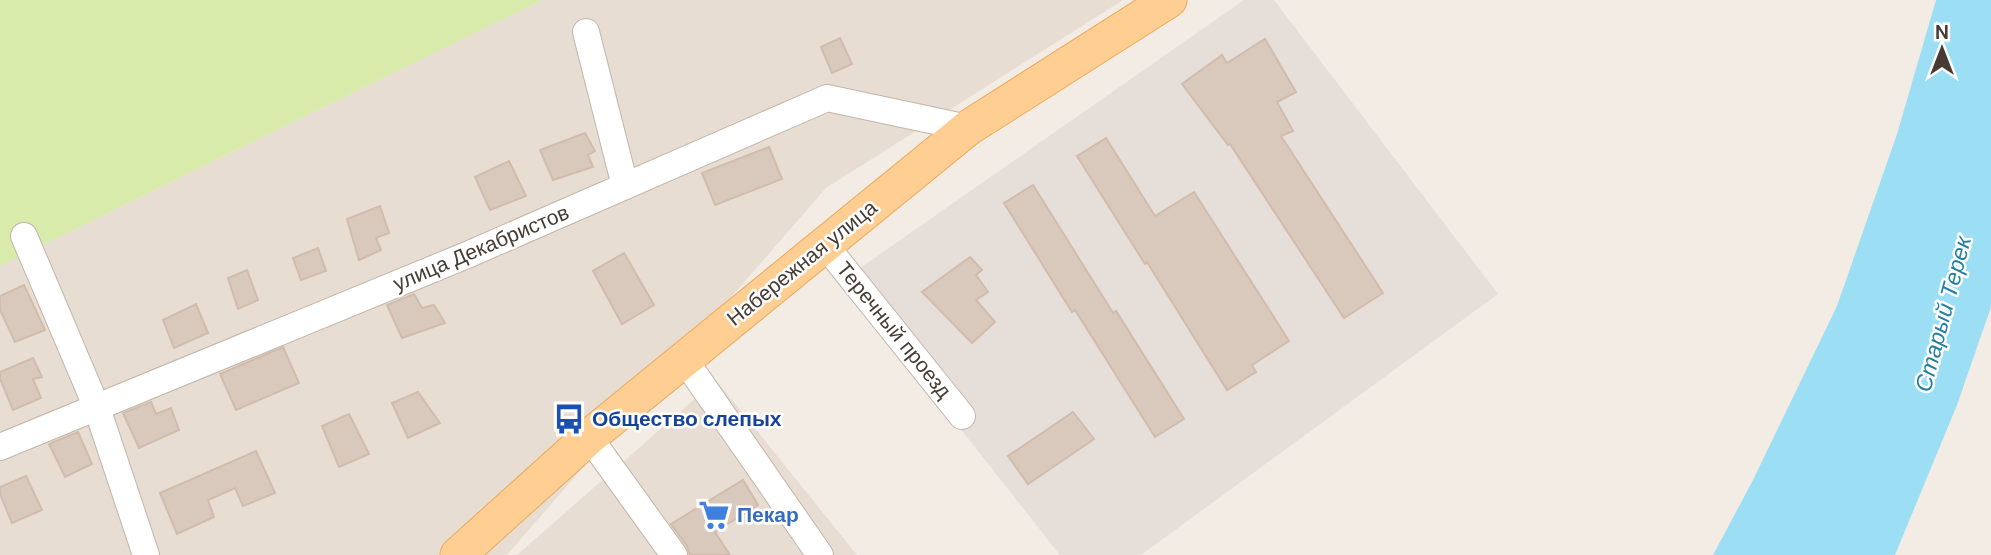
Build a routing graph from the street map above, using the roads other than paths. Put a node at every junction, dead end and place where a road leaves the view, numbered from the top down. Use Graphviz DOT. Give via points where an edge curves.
graph roads {
  1 [pos="1169,0"];
  2 [pos="586,32"];
  3 [pos="968,128"];
  4 [pos="625,186"];
  5 [pos="23,236"];
  6 [pos="825,244"];
  7 [pos="684,359"];
  8 [pos="97,408"];
  9 [pos="962,416"];
  10 [pos="589,437"];
  11 [pos="0,447"];
  12 [pos="146,555"];
  13 [pos="457,555"];
  14 [pos="674,555"];
  15 [pos="820,555"];
  1 -- 3 [label="main road, Набережная улица"];
  2 -- 4 [label="street"];
  3 -- 4 [label="street, улица Декабристов" via="827,98"];
  3 -- 6 [label="main road, Набережная улица"];
  4 -- 8 [label="street, улица Декабристов"];
  5 -- 8 [label="street"];
  6 -- 7 [label="main road, Набережная улица"];
  6 -- 9 [label="street, Теречный проезд"];
  7 -- 10 [label="main road, Набережная улица"];
  7 -- 15 [label="street"];
  8 -- 11 [label="street, улица Декабристов"];
  8 -- 12 [label="street"];
  10 -- 13 [label="main road, Набережная улица"];
  10 -- 14 [label="street"];
}
